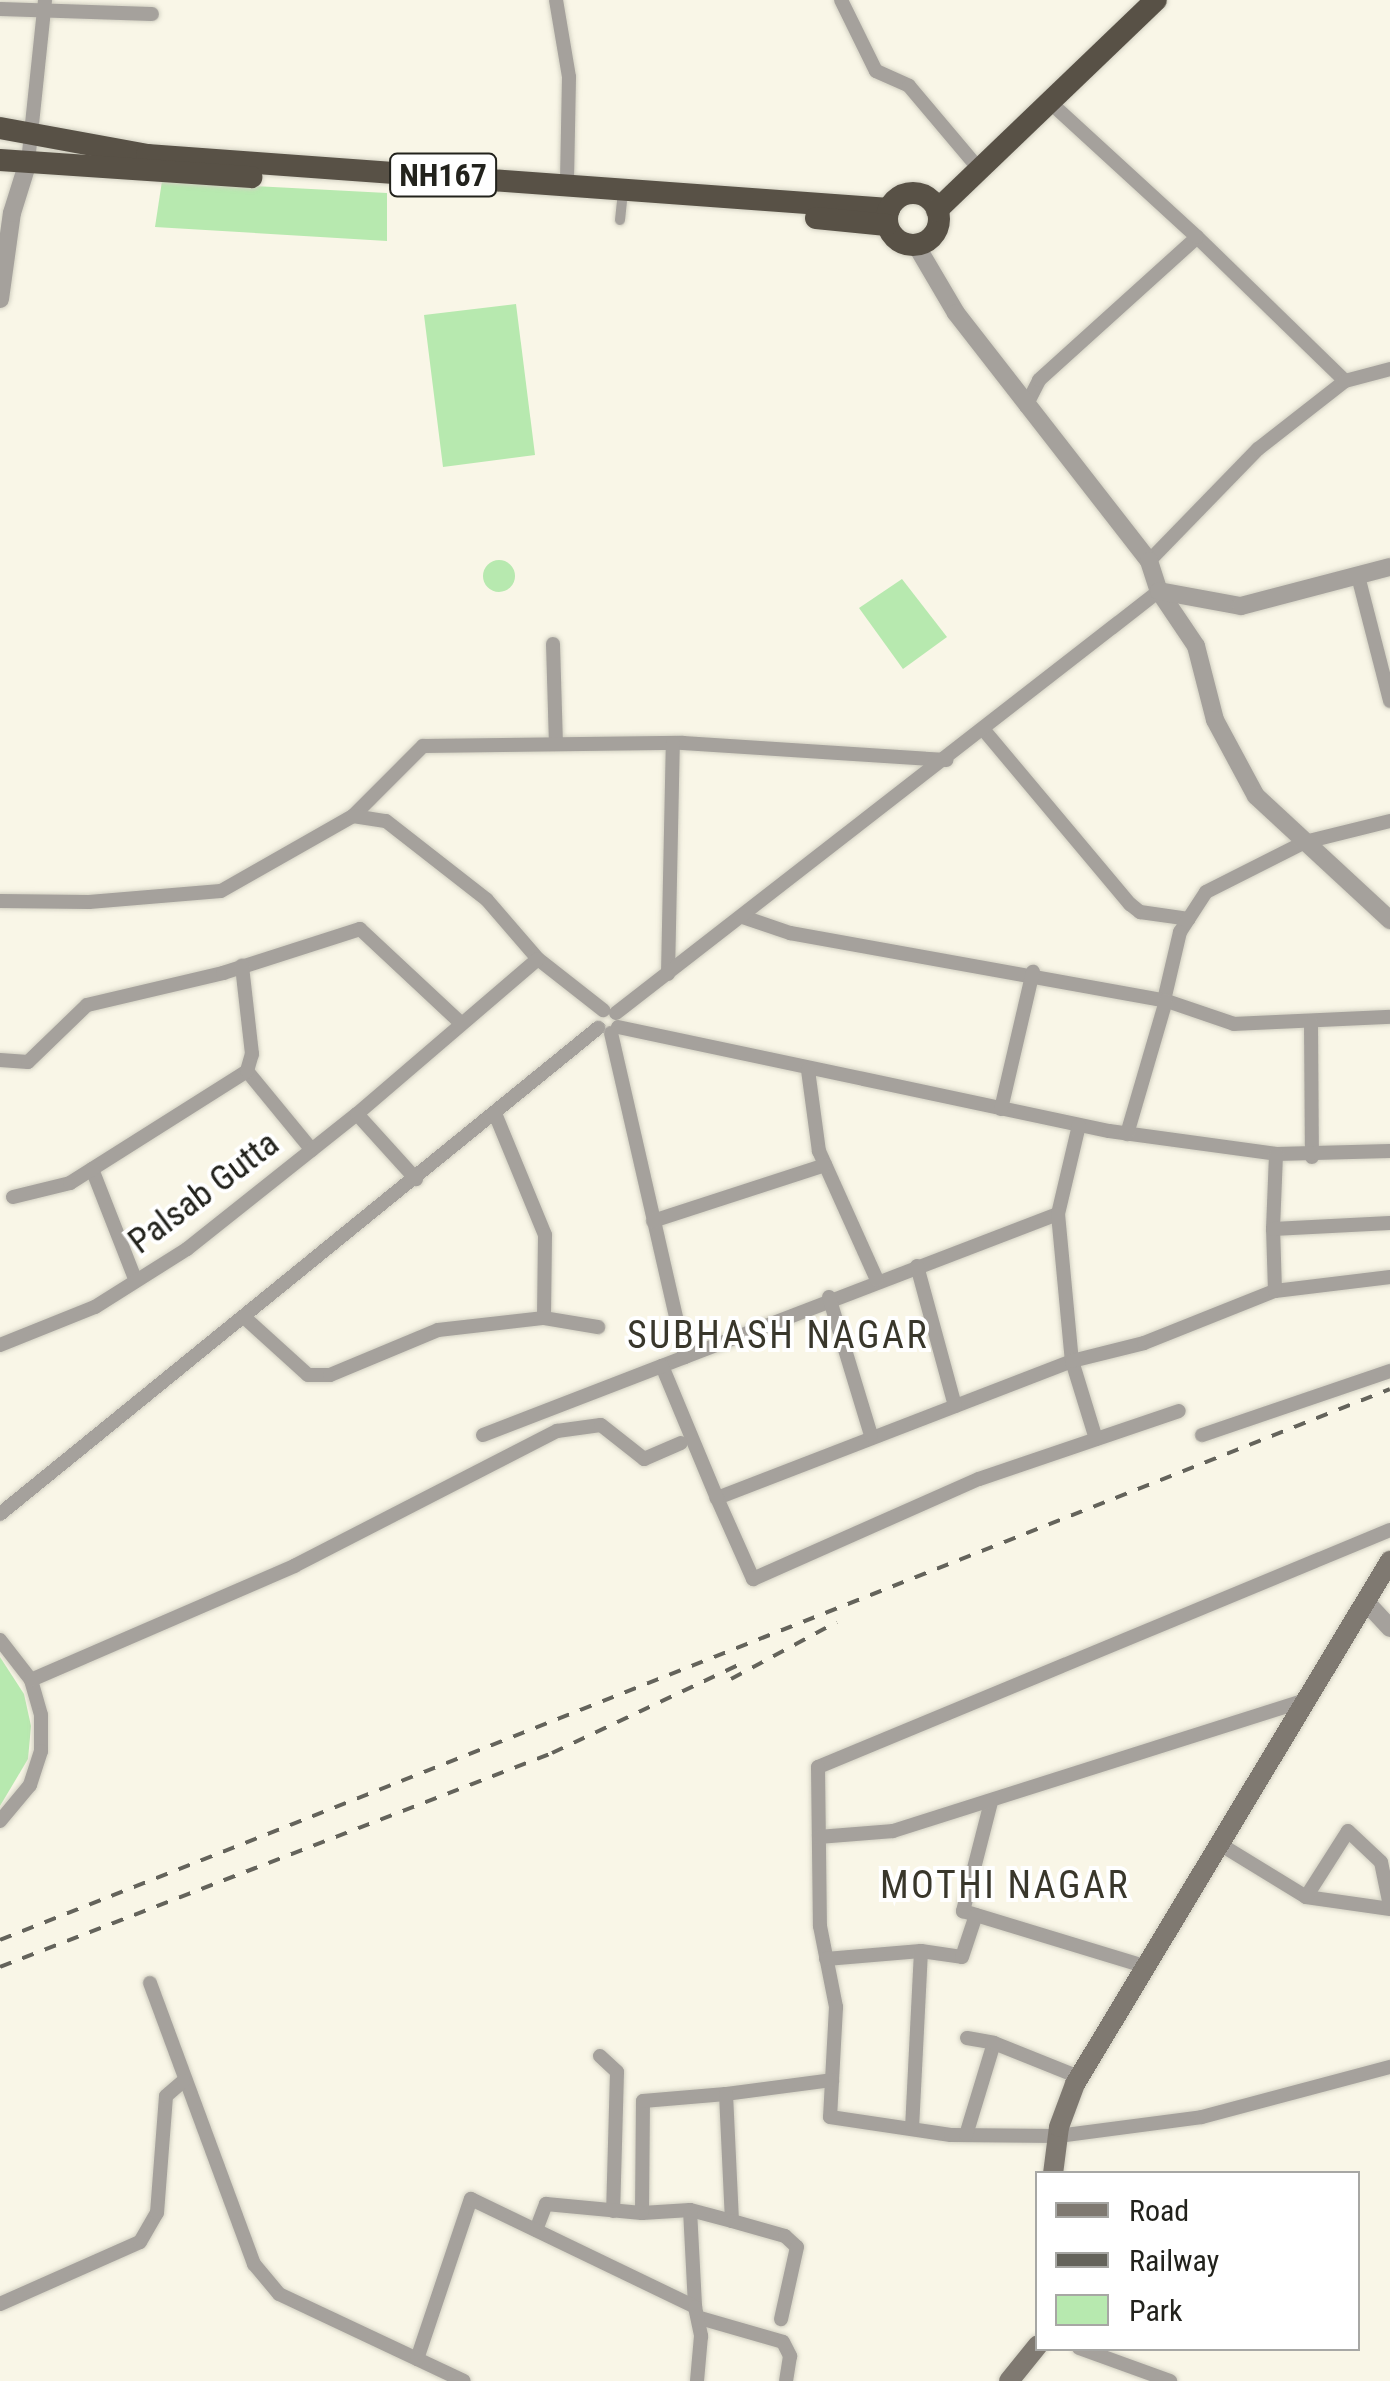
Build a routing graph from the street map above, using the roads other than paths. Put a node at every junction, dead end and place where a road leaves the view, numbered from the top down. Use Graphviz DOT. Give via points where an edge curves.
graph roads {
  1 [pos="556,0"];
  2 [pos="842,0"];
  3 [pos="1140,0"];
  4 [pos="1156,0"];
  5 [pos="45,6"];
  6 [pos="0,10"];
  7 [pos="152,14"];
  8 [pos="1053,105"];
  9 [pos="0,128"];
  10 [pos="36,134"];
  11 [pos="0,160"];
  12 [pos="28,162"];
  13 [pos="974,163"];
  14 [pos="566,183"];
  15 [pos="934,206"];
  16 [pos="888,217"];
  17 [pos="1197,237"];
  18 [pos="916,245"];
  19 [pos="0,299"];
  20 [pos="1390,369"];
  21 [pos="1345,380"];
  22 [pos="1026,406"];
  23 [pos="1149,561"];
  24 [pos="1390,567"];
  25 [pos="1358,576"];
  26 [pos="1160,590"];
  27 [pos="553,644"];
  28 [pos="1384,654"];
  29 [pos="1390,701"];
  30 [pos="982,729"];
  31 [pos="673,743"];
  32 [pos="556,744"];
  33 [pos="946,760"];
  34 [pos="353,816"];
  35 [pos="1390,821"];
  36 [pos="1304,842"];
  37 [pos="0,901"];
  38 [pos="742,917"];
  39 [pos="1189,919"];
  40 [pos="1390,920"];
  41 [pos="538,958"];
  42 [pos="242,966"];
  43 [pos="1033,972"];
  44 [pos="668,974"];
  45 [pos="1165,1000"];
  46 [pos="1390,1017"];
  47 [pos="609,1022"];
  48 [pos="1311,1022"];
  49 [pos="462,1024"];
  50 [pos="0,1060"];
  51 [pos="808,1070"];
  52 [pos="248,1071"];
  53 [pos="1001,1109"];
  54 [pos="357,1114"];
  55 [pos="496,1116"];
  56 [pos="1079,1125"];
  57 [pos="1128,1134"];
  58 [pos="312,1150"];
  59 [pos="1390,1151"];
  60 [pos="1276,1154"];
  61 [pos="1312,1157"];
  62 [pos="825,1165"];
  63 [pos="92,1169"];
  64 [pos="416,1179"];
  65 [pos="13,1197"];
  66 [pos="1058,1214"];
  67 [pos="653,1222"];
  68 [pos="1390,1223"];
  69 [pos="1273,1229"];
  70 [pos="917,1266"];
  71 [pos="1390,1277"];
  72 [pos="878,1280"];
  73 [pos="136,1281"];
  74 [pos="1275,1291"];
  75 [pos="829,1297"];
  76 [pos="244,1317"];
  77 [pos="544,1318"];
  78 [pos="598,1327"];
  79 [pos="0,1345"];
  80 [pos="685,1358"];
  81 [pos="1072,1361"];
  82 [pos="662,1366"];
  83 [pos="1390,1371"];
  84 [pos="955,1406"];
  85 [pos="1179,1411"];
  86 [pos="871,1435"];
  87 [pos="1202,1435"];
  88 [pos="483,1436"];
  89 [pos="1096,1439"];
  90 [pos="681,1443"];
  91 [pos="717,1498"];
  92 [pos="0,1514"];
  93 [pos="1390,1530"];
  94 [pos="1390,1562"];
  95 [pos="1365,1601"];
  96 [pos="1389,1632"];
  97 [pos="0,1640"];
  98 [pos="31,1680"];
  99 [pos="1306,1700"];
  100 [pos="991,1802"];
  101 [pos="0,1821"];
  102 [pos="819,1838"];
  103 [pos="1218,1843"];
  104 [pos="1306,1897"];
  105 [pos="1390,1908"];
  106 [pos="976,1915"];
  107 [pos="920,1951"];
  108 [pos="826,1959"];
  109 [pos="1144,1966"];
  110 [pos="150,1983"];
  111 [pos="966,2038"];
  112 [pos="994,2044"];
  113 [pos="600,2056"];
  114 [pos="1390,2066"];
  115 [pos="1080,2077"];
  116 [pos="832,2080"];
  117 [pos="183,2081"];
  118 [pos="726,2094"];
  119 [pos="912,2130"];
  120 [pos="966,2135"];
  121 [pos="1058,2136"];
  122 [pos="1054,2171"];
  123 [pos="690,2210"];
  124 [pos="613,2212"];
  125 [pos="642,2213"];
  126 [pos="732,2221"];
  127 [pos="536,2230"];
  128 [pos="0,2304"];
  129 [pos="697,2312"];
  130 [pos="781,2319"];
  131 [pos="1035,2350"];
  132 [pos="1086,2351"];
  133 [pos="416,2359"];
  134 [pos="464,2381"];
  135 [pos="697,2381"];
  136 [pos="786,2381"];
  137 [pos="1008,2381"];
  138 [pos="1170,2381"];
  1 -- 14 [label="street" via="569,77"];
  2 -- 13 [label="street" via="876,70 908,86"];
  3 -- 13 [label="highway"];
  4 -- 8 [label="highway"];
  5 -- 6 [label="street"];
  5 -- 7 [label="street"];
  5 -- 10 [label="street"];
  8 -- 15 [label="highway"];
  8 -- 17 [label="street"];
  9 -- 10 [label="highway, NH167"];
  10 -- 12 [label="street"];
  10 -- 14 [label="highway, NH167" via="147,155"];
  11 -- 12 [label="highway, NH167"];
  12 -- 16 [label="highway, NH167" via="621,210"];
  12 -- 19 [label="street" via="12,213"];
  13 -- 15 [label="highway"];
  14 -- 16 [label="highway, NH167"];
  15 -- 16 [label="highway, NH167" via="908,194"];
  15 -- 18 [label="highway" via="935,232"];
  16 -- 18 [label="highway, NH167" via="901,242"];
  17 -- 21 [label="street"];
  17 -- 22 [label="street" via="1039,380"];
  18 -- 22 [label="street" via="956,313"];
  20 -- 21 [label="street"];
  21 -- 23 [label="street" via="1258,449"];
  22 -- 23 [label="street"];
  23 -- 26 [label="street"];
  24 -- 25 [label="street"];
  25 -- 26 [label="street" via="1241,606"];
  25 -- 28 [label="street"];
  26 -- 30 [label="street"];
  26 -- 36 [label="street" via="1196,646 1229,750 1256,796"];
  27 -- 32 [label="street"];
  28 -- 29 [label="street"];
  30 -- 33 [label="street"];
  30 -- 39 [label="street" via="1130,904 1140,912"];
  31 -- 32 [label="street"];
  31 -- 33 [label="street"];
  31 -- 44 [label="street"];
  32 -- 34 [label="street" via="423,746"];
  33 -- 38 [label="street"];
  34 -- 37 [label="street" via="221,891 89,902"];
  34 -- 41 [label="street" via="386,821 487,900"];
  35 -- 36 [label="street"];
  36 -- 39 [label="street" via="1206,892"];
  36 -- 40 [label="street"];
  38 -- 43 [label="street" via="790,933"];
  38 -- 44 [label="street"];
  39 -- 45 [label="street"];
  41 -- 47 [label="street"];
  41 -- 49 [label="street, Palsab Gutta"];
  42 -- 49 [label="street" via="360,928"];
  42 -- 50 [label="street" via="87,1005 28,1062"];
  42 -- 52 [label="street"];
  43 -- 45 [label="street"];
  43 -- 53 [label="street"];
  44 -- 47 [label="street"];
  45 -- 48 [label="street" via="1234,1024"];
  45 -- 57 [label="street"];
  46 -- 48 [label="street"];
  47 -- 51 [label="street"];
  47 -- 55 [label="street"];
  47 -- 67 [label="street"];
  48 -- 61 [label="street"];
  49 -- 54 [label="street, Palsab Gutta"];
  51 -- 53 [label="street"];
  51 -- 62 [label="street"];
  52 -- 58 [label="street"];
  52 -- 63 [label="street"];
  53 -- 56 [label="street"];
  54 -- 58 [label="street, Palsab Gutta"];
  54 -- 64 [label="street"];
  55 -- 64 [label="street"];
  55 -- 77 [label="street" via="545,1235"];
  56 -- 57 [label="street"];
  56 -- 66 [label="street"];
  57 -- 60 [label="street"];
  58 -- 73 [label="street, Palsab Gutta"];
  59 -- 61 [label="street"];
  60 -- 61 [label="street"];
  60 -- 69 [label="street"];
  62 -- 67 [label="street"];
  62 -- 72 [label="street"];
  63 -- 65 [label="street" via="49,1193"];
  63 -- 73 [label="street"];
  64 -- 76 [label="street"];
  66 -- 70 [label="street"];
  66 -- 81 [label="street"];
  67 -- 80 [label="street"];
  68 -- 69 [label="street"];
  69 -- 74 [label="street"];
  70 -- 72 [label="street"];
  70 -- 84 [label="street"];
  71 -- 74 [label="street"];
  72 -- 75 [label="street"];
  73 -- 79 [label="street, Palsab Gutta" via="95,1307"];
  74 -- 81 [label="street" via="1144,1343"];
  75 -- 80 [label="street"];
  75 -- 86 [label="street"];
  76 -- 77 [label="street" via="308,1375 330,1375 438,1330"];
  76 -- 92 [label="street"];
  77 -- 78 [label="street"];
  80 -- 82 [label="street"];
  81 -- 84 [label="street"];
  81 -- 89 [label="street"];
  82 -- 88 [label="street"];
  82 -- 91 [label="street"];
  83 -- 87 [label="street"];
  84 -- 86 [label="street"];
  85 -- 89 [label="street"];
  86 -- 91 [label="street"];
  89 -- 91 [label="street" via="847,1533 753,1579"];
  90 -- 98 [label="street" via="644,1459 601,1425 557,1432 294,1566"];
  93 -- 102 [label="street" via="818,1767"];
  94 -- 95 [label="main road"];
  95 -- 96 [label="street"];
  95 -- 99 [label="main road"];
  97 -- 98 [label="street"];
  98 -- 101 [label="street" via="42,1715 41,1750 30,1784"];
  99 -- 100 [label="street"];
  99 -- 103 [label="main road"];
  100 -- 102 [label="street" via="893,1831"];
  100 -- 106 [label="street" via="963,1911"];
  102 -- 108 [label="street"];
  103 -- 104 [label="street"];
  103 -- 109 [label="main road"];
  104 -- 105 [label="street"];
  104 -- 105 [label="street" via="1348,1831 1381,1862"];
  106 -- 107 [label="street" via="962,1956"];
  106 -- 109 [label="street"];
  107 -- 108 [label="street"];
  107 -- 119 [label="street"];
  108 -- 116 [label="street" via="836,2007"];
  109 -- 115 [label="main road"];
  110 -- 117 [label="street"];
  111 -- 112 [label="street"];
  112 -- 115 [label="street"];
  112 -- 120 [label="street"];
  113 -- 124 [label="street" via="617,2072"];
  114 -- 121 [label="street" via="1202,2117"];
  115 -- 121 [label="main road"];
  116 -- 118 [label="street"];
  116 -- 119 [label="street" via="830,2118"];
  117 -- 128 [label="street" via="166,2096 157,2213 140,2242"];
  117 -- 133 [label="street" via="254,2264 279,2294"];
  118 -- 125 [label="street" via="643,2101"];
  118 -- 126 [label="street"];
  119 -- 120 [label="street"];
  120 -- 121 [label="street"];
  121 -- 122 [label="main road"];
  123 -- 125 [label="street"];
  123 -- 126 [label="street"];
  123 -- 129 [label="street"];
  124 -- 125 [label="street"];
  124 -- 127 [label="street" via="546,2204"];
  126 -- 130 [label="street" via="785,2236 797,2246"];
  127 -- 129 [label="street"];
  127 -- 133 [label="street" via="472,2199"];
  129 -- 135 [label="street"];
  129 -- 136 [label="street" via="783,2342 790,2356"];
  131 -- 137 [label="main road"];
  132 -- 138 [label="street"];
  133 -- 134 [label="street"];
}
